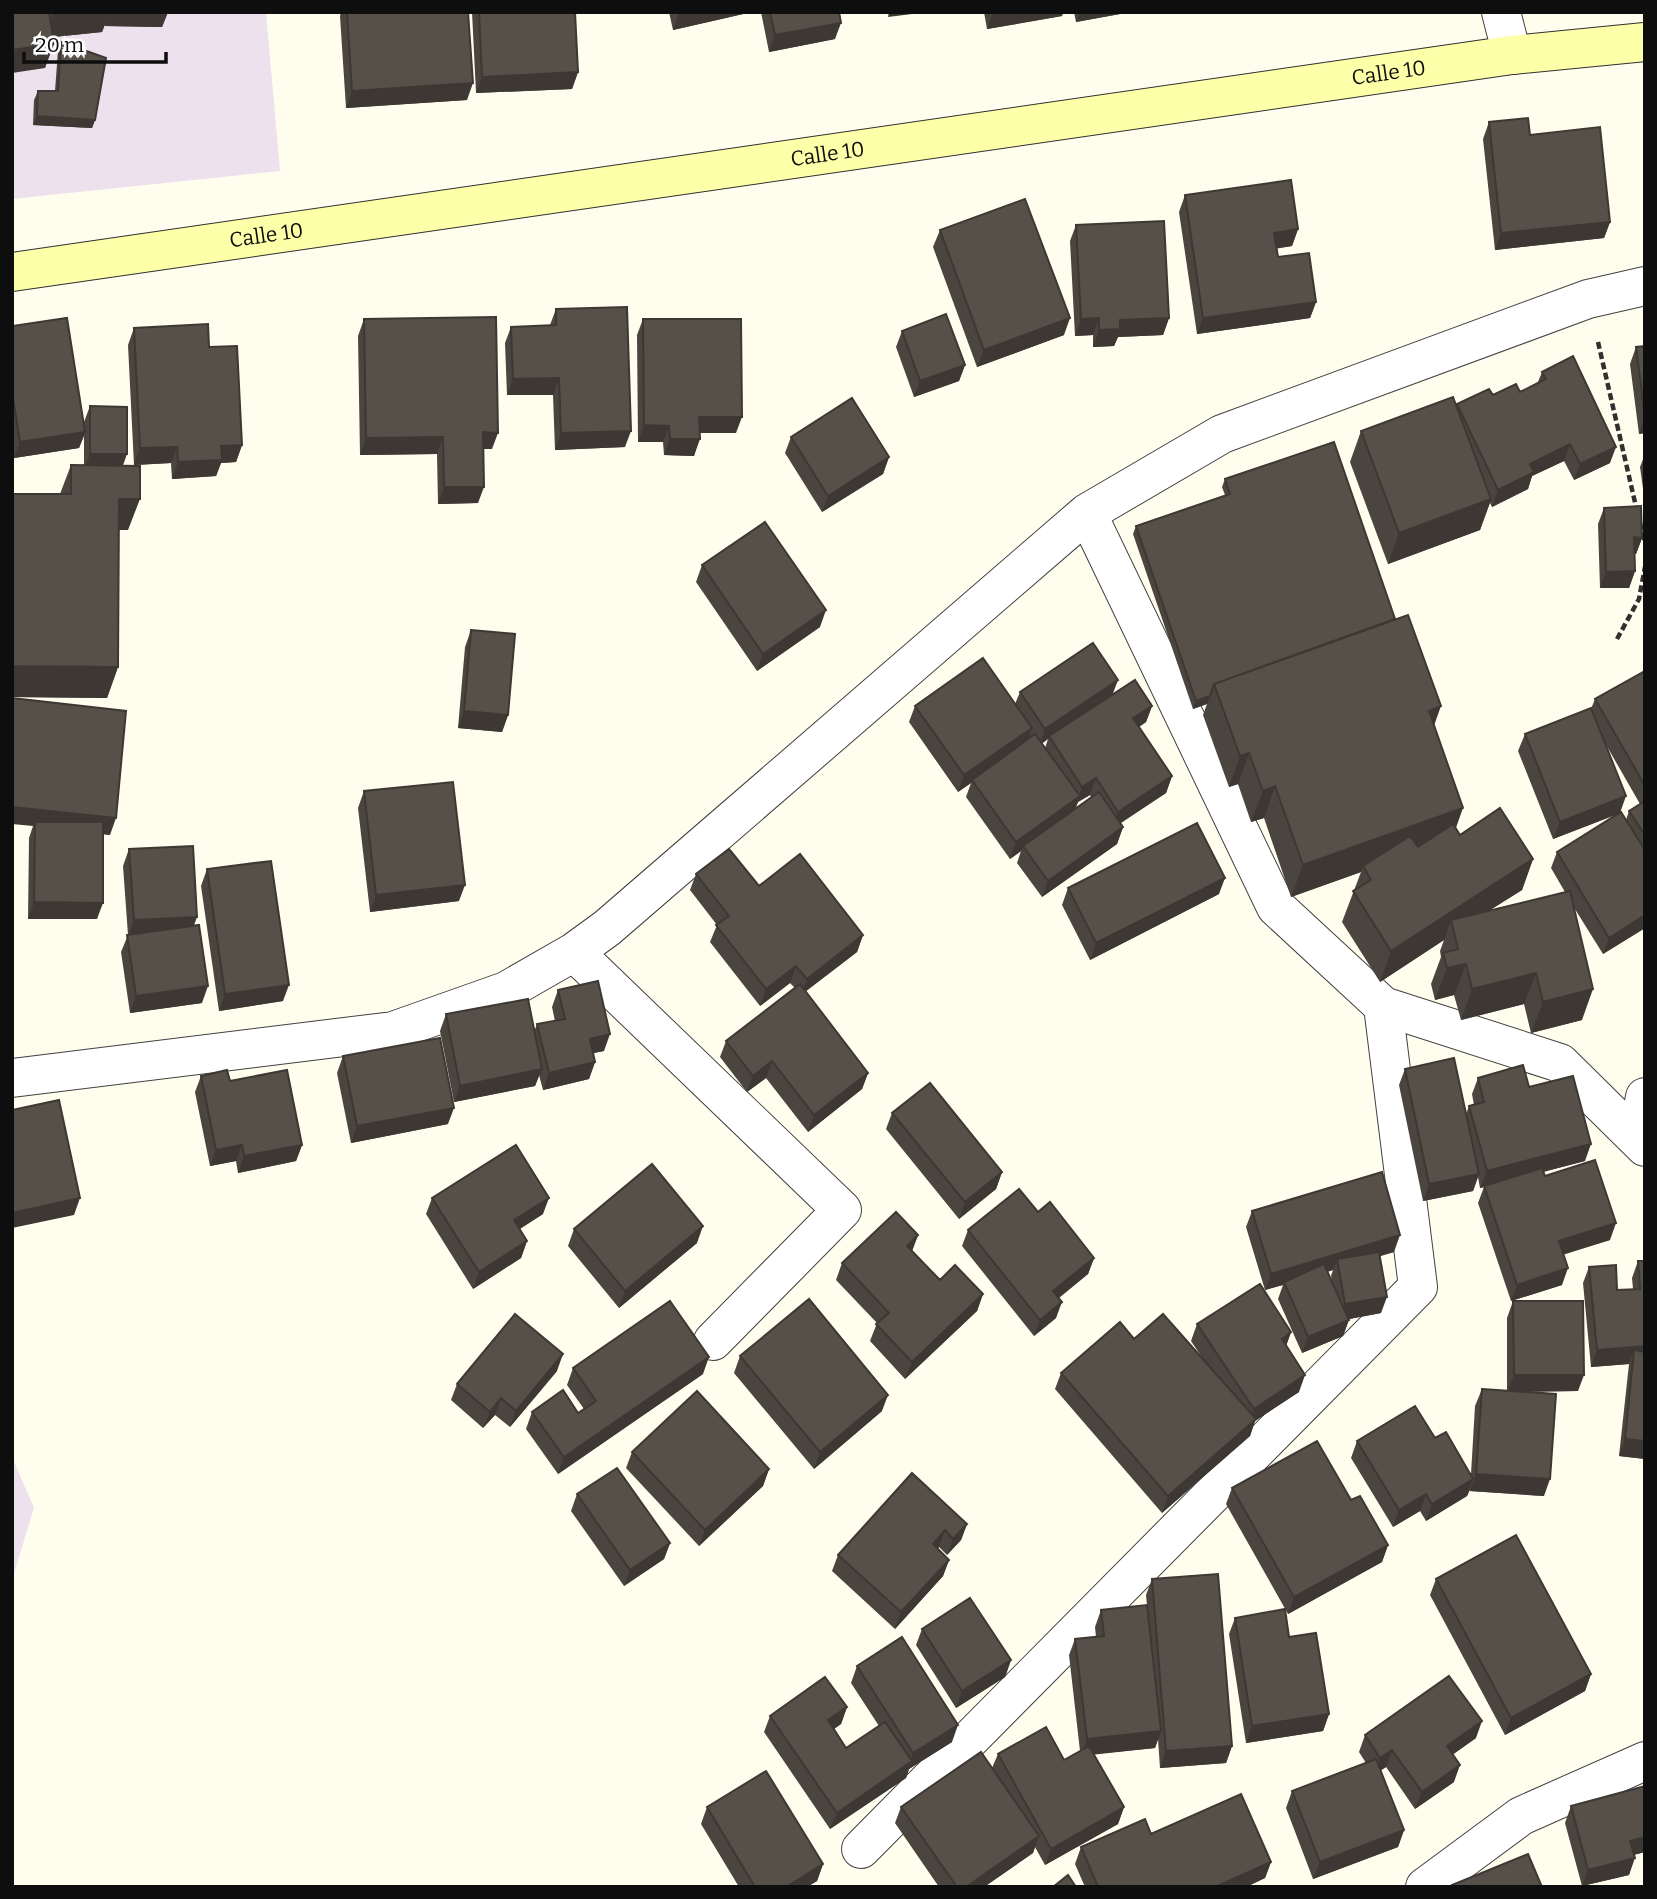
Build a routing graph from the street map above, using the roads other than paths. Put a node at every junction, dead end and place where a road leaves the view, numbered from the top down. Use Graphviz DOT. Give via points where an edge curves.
graph roads {
  1 [pos="1501,12"];
  2 [pos="1645,43"];
  3 [pos="1512,55"];
  4 [pos="12,272"];
  5 [pos="1645,286"];
  6 [pos="1087,513"];
  7 [pos="574,952"];
  8 [pos="1383,1006"];
  9 [pos="12,1078"];
  10 [pos="1645,1097"];
  11 [pos="1641,1143"];
  12 [pos="713,1341"];
  13 [pos="1645,1761"];
  14 [pos="861,1849"];
  15 [pos="1425,1887"];
  1 -- 3 [label="street"];
  2 -- 3 [label="main road, Calle 10"];
  3 -- 4 [label="main road, Calle 10"];
  5 -- 6 [label="street" via="1588,299 1223,434"];
  6 -- 7 [label="street"];
  6 -- 8 [label="street" via="1276,906"];
  7 -- 9 [label="street" via="506,991 393,1031"];
  7 -- 12 [label="street" via="842,1210"];
  8 -- 11 [label="street" via="1560,1063"];
  8 -- 14 [label="street" via="1418,1287"];
  10 -- 11 [label="street"];
  13 -- 15 [label="street" via="1521,1816"];
}
